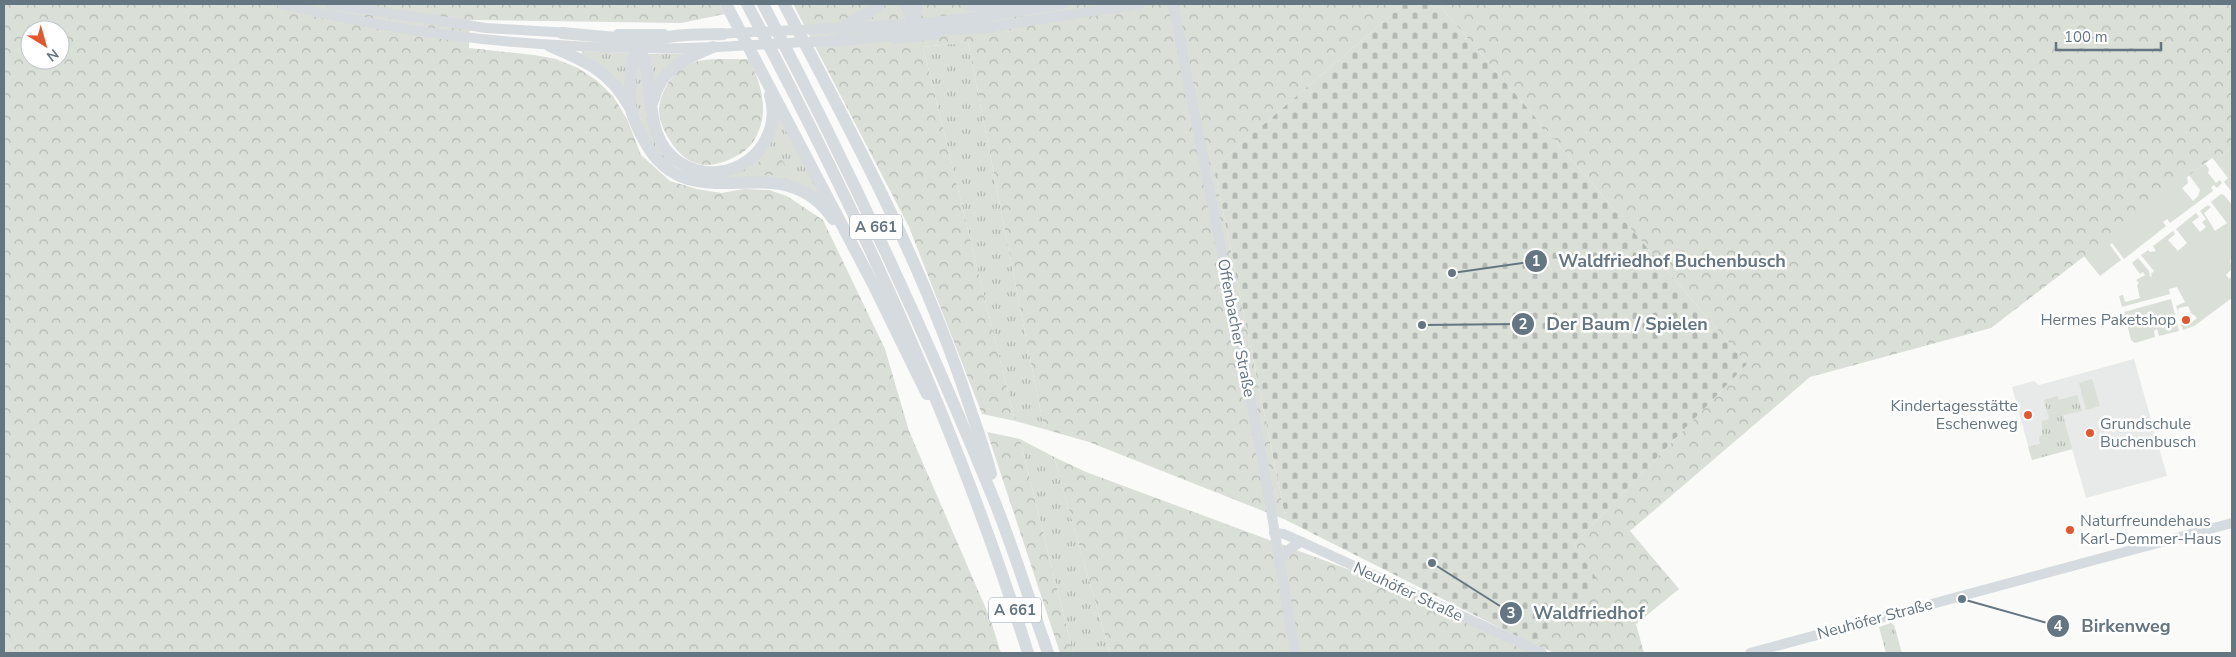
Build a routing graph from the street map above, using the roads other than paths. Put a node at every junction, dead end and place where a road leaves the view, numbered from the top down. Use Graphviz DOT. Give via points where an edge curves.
graph roads {
  1 [pos="282,4"];
  2 [pos="330,4"];
  3 [pos="726,4"];
  4 [pos="747,4"];
  5 [pos="763,4"];
  6 [pos="880,4"];
  7 [pos="906,4"];
  8 [pos="917,4"];
  9 [pos="967,4"];
  10 [pos="1063,4"];
  11 [pos="1139,4"];
  12 [pos="1173,4"];
  13 [pos="785,5"];
  14 [pos="1020,11"];
  15 [pos="914,24"];
  16 [pos="990,27"];
  17 [pos="840,29"];
  18 [pos="562,33"];
  19 [pos="725,34"];
  20 [pos="828,41"];
  21 [pos="550,46"];
  22 [pos="639,47"];
  23 [pos="712,47"];
  24 [pos="758,65"];
  25 [pos="652,104"];
  26 [pos="630,108"];
  27 [pos="860,259"];
  28 [pos="958,451"];
  29 [pos="995,502"];
  30 [pos="2232,523"];
  31 [pos="1274,533"];
  32 [pos="1302,542"];
  33 [pos="1279,564"];
  34 [pos="1028,653"];
  35 [pos="1048,653"];
  36 [pos="1295,653"];
  37 [pos="1542,653"];
  38 [pos="1750,653"];
  1 -- 21 [label="main road" via="409,30"];
  2 -- 18 [label="main road" via="486,28"];
  3 -- 24 [label="highway"];
  4 -- 28 [label="highway, A 661" via="829,161 888,284"];
  5 -- 29 [label="highway, A 661" via="901,280"];
  6 -- 17 [label="highway"];
  7 -- 15 [label="highway"];
  8 -- 15 [label="highway"];
  9 -- 14 [label="highway"];
  10 -- 14 [label="main road"];
  11 -- 16 [label="main road"];
  12 -- 31 [label="main road, Offenbacher Straße"];
  13 -- 29 [label="highway, A 661" via="902,235 953,356 990,473"];
  14 -- 15 [label="main road"];
  15 -- 16 [label="highway" via="928,31"];
  15 -- 17 [label="main road"];
  15 -- 20 [label="highway" via="909,31 899,34"];
  16 -- 20 [label="main road" via="889,40"];
  17 -- 19 [label="main road"];
  18 -- 19 [label="main road"];
  18 -- 22 [label="highway" via="627,39"];
  19 -- 22 [label="highway" via="652,39"];
  20 -- 23 [label="main road"];
  21 -- 22 [label="main road"];
  21 -- 26 [label="highway" via="602,71"];
  22 -- 23 [label="main road"];
  22 -- 25 [label="highway"];
  22 -- 26 [label="highway" via="632,73"];
  23 -- 25 [label="highway" via="670,70"];
  24 -- 25 [label="highway" via="772,101 771,127 758,153 734,169 700,172 675,160 656,131"];
  24 -- 27 [label="highway"];
  26 -- 27 [label="highway" via="647,146 671,171 696,182 782,183 797,188 829,214"];
  27 -- 28 [label="highway"];
  28 -- 34 [label="highway, A 661" via="1002,567"];
  29 -- 35 [label="highway, A 661"];
  30 -- 38 [label="main road, Neuhöfer Straße"];
  31 -- 32 [label="main road, Neuhöfer Straße"];
  31 -- 33 [label="main road, Offenbacher Straße"];
  32 -- 33 [label="main road" via="1285,552"];
  32 -- 37 [label="main road, Neuhöfer Straße"];
  33 -- 36 [label="main road, Offenbacher Straße"];
}
